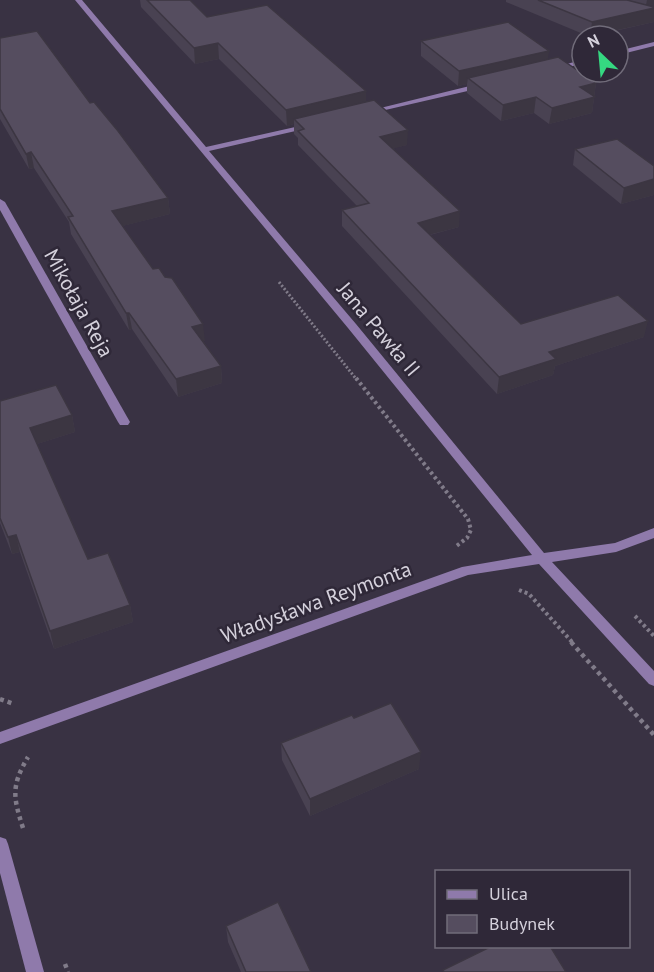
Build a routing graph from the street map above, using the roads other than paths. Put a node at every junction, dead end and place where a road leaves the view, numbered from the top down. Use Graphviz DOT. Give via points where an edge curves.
graph roads {
  1 [pos="78,0"];
  2 [pos="654,44"];
  3 [pos="630,50"];
  4 [pos="570,65"];
  5 [pos="547,70"];
  6 [pos="490,83"];
  7 [pos="363,113"];
  8 [pos="317,124"];
  9 [pos="203,150"];
  10 [pos="0,202"];
  11 [pos="124,422"];
  12 [pos="654,533"];
  13 [pos="541,558"];
  14 [pos="654,680"];
  15 [pos="0,738"];
  16 [pos="0,844"];
  17 [pos="35,972"];
  1 -- 9 [label="street, Jana Pawła II"];
  2 -- 3 [label="street"];
  4 -- 5 [label="street"];
  6 -- 7 [label="street"];
  8 -- 9 [label="street"];
  9 -- 13 [label="street, Jana Pawła II"];
  10 -- 11 [label="street, Mikołaja Reja"];
  12 -- 13 [label="street, Władysława Reymonta" via="616,547"];
  13 -- 14 [label="street, Jana Pawła II"];
  13 -- 15 [label="street, Władysława Reymonta" via="467,570"];
  16 -- 17 [label="street"];
}
